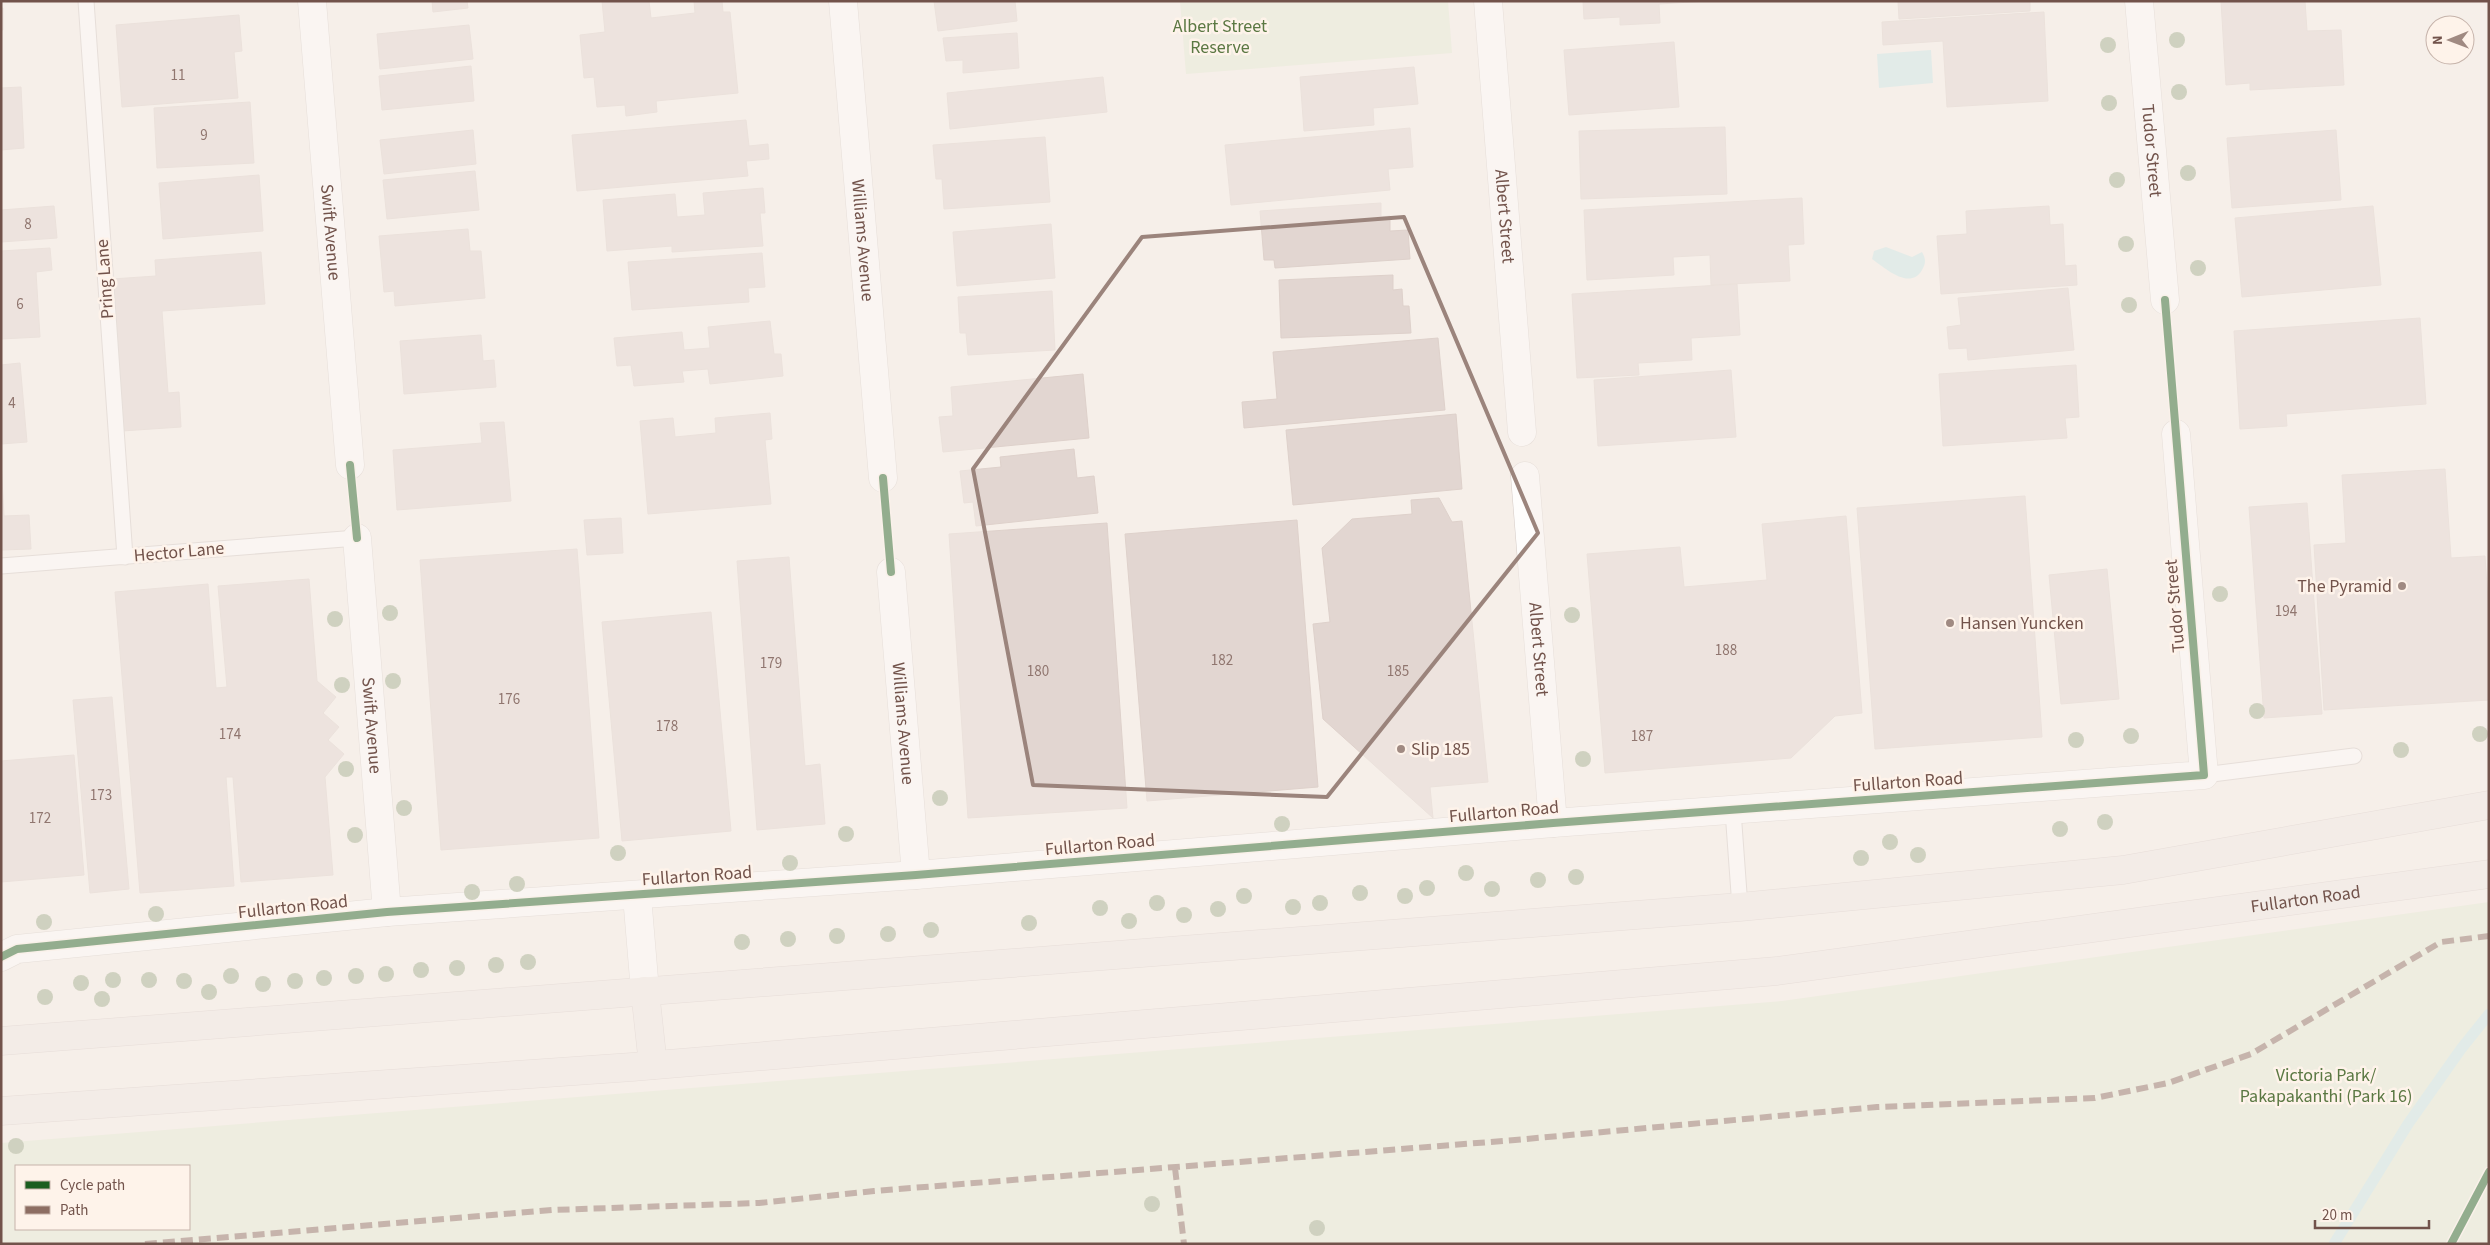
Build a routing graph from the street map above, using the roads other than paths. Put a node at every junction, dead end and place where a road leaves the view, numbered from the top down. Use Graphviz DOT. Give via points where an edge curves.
graph roads {
  1 [pos="86,1"];
  2 [pos="312,1"];
  3 [pos="843,1"];
  4 [pos="1488,1"];
  5 [pos="2139,1"];
  6 [pos="2164,300"];
  7 [pos="1522,432"];
  8 [pos="2176,434"];
  9 [pos="350,465"];
  10 [pos="1525,476"];
  11 [pos="883,478"];
  12 [pos="357,538"];
  13 [pos="125,557"];
  14 [pos="1,566"];
  15 [pos="891,572"];
  16 [pos="2354,756"];
  17 [pos="2204,775"];
  18 [pos="2489,805"];
  19 [pos="1734,811"];
  20 [pos="1553,823"];
  21 [pos="2489,874"];
  22 [pos="916,875"];
  23 [pos="637,896"];
  24 [pos="1740,906"];
  25 [pos="388,912"];
  26 [pos="1,957"];
  27 [pos="645,991"];
  28 [pos="1,1041"];
  29 [pos="653,1065"];
  30 [pos="1,1111"];
  1 -- 13 [label="lane, Pring Lane"];
  2 -- 9 [label="street, Swift Avenue"];
  3 -- 11 [label="street, Williams Avenue"];
  4 -- 7 [label="street, Albert Street"];
  5 -- 6 [label="street, Tudor Street"];
  8 -- 17 [label="street, Tudor Street"];
  10 -- 20 [label="street, Albert Street"];
  12 -- 13 [label="lane, Hector Lane"];
  12 -- 25 [label="street, Swift Avenue"];
  13 -- 14 [label="lane, Hector Lane"];
  15 -- 22 [label="street, Williams Avenue"];
  16 -- 17 [label="lane"];
  17 -- 19 [label="street, Fullarton Road"];
  18 -- 24 [label="highway" via="2123,870"];
  19 -- 20 [label="street, Fullarton Road"];
  19 -- 24 [label="lane"];
  20 -- 22 [label="street, Fullarton Road"];
  21 -- 29 [label="highway, Fullarton Road" via="1777,971"];
  22 -- 23 [label="street, Fullarton Road"];
  23 -- 25 [label="street, Fullarton Road"];
  23 -- 27 [label="street, Fullarton Road"];
  24 -- 27 [label="highway"];
  25 -- 26 [label="street, Fullarton Road" via="17,948"];
  27 -- 28 [label="highway"];
  27 -- 29 [label="highway"];
  29 -- 30 [label="highway, Fullarton Road"];
}
